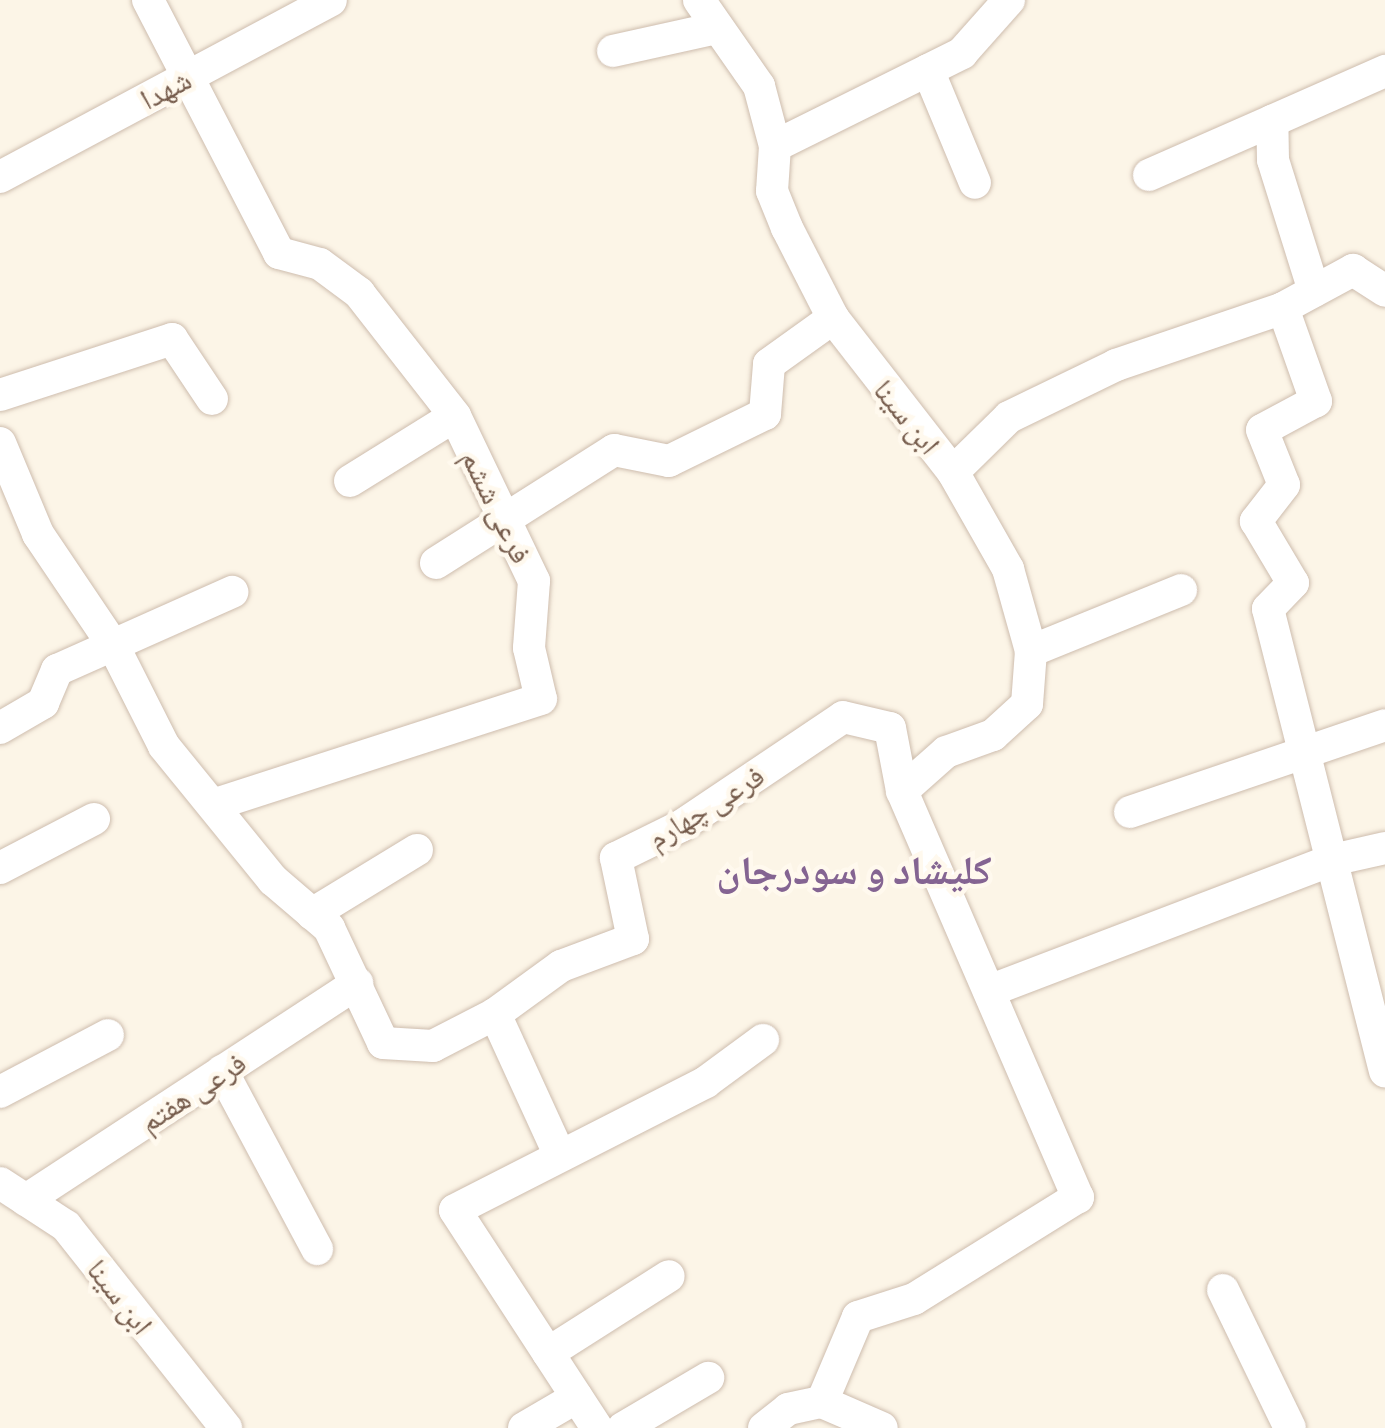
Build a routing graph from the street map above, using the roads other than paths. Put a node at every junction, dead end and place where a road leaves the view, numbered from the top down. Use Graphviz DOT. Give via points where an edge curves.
graph roads {
  1 [pos="148,0"];
  2 [pos="331,0"];
  3 [pos="699,0"];
  4 [pos="1009,0"];
  5 [pos="717,28"];
  6 [pos="614,51"];
  7 [pos="928,70"];
  8 [pos="1385,71"];
  9 [pos="185,77"];
  10 [pos="1272,120"];
  11 [pos="776,146"];
  12 [pos="1148,175"];
  13 [pos="0,177"];
  14 [pos="975,184"];
  15 [pos="1385,291"];
  16 [pos="1314,292"];
  17 [pos="1283,308"];
  18 [pos="833,318"];
  19 [pos="0,395"];
  20 [pos="212,399"];
  21 [pos="455,416"];
  22 [pos="3,463"];
  23 [pos="953,472"];
  24 [pos="350,480"];
  25 [pos="504,518"];
  26 [pos="436,563"];
  27 [pos="1181,590"];
  28 [pos="232,592"];
  29 [pos="114,645"];
  30 [pos="1031,651"];
  31 [pos="1385,725"];
  32 [pos="0,728"];
  33 [pos="1307,752"];
  34 [pos="902,792"];
  35 [pos="215,804"];
  36 [pos="1130,812"];
  37 [pos="94,819"];
  38 [pos="1385,848"];
  39 [pos="417,850"];
  40 [pos="1332,860"];
  41 [pos="0,868"];
  42 [pos="312,914"];
  43 [pos="357,983"];
  44 [pos="989,991"];
  45 [pos="495,1014"];
  46 [pos="108,1035"];
  47 [pos="763,1040"];
  48 [pos="1384,1061"];
  49 [pos="222,1071"];
  50 [pos="0,1092"];
  51 [pos="560,1156"];
  52 [pos="13,1191"];
  53 [pos="317,1249"];
  54 [pos="669,1276"];
  55 [pos="1223,1290"];
  56 [pos="548,1353"];
  57 [pos="708,1378"];
  58 [pos="576,1397"];
  59 [pos="822,1402"];
  60 [pos="226,1428"];
  61 [pos="524,1428"];
  62 [pos="597,1428"];
  63 [pos="623,1428"];
  64 [pos="764,1428"];
  65 [pos="882,1428"];
  66 [pos="1290,1428"];
  1 -- 9 [label="street"];
  2 -- 9 [label="street, شهدا"];
  3 -- 5 [label="street, ابن سینا"];
  4 -- 7 [label="street" via="962,53"];
  5 -- 6 [label="street"];
  5 -- 11 [label="street, ابن سینا" via="760,86"];
  7 -- 11 [label="street"];
  7 -- 14 [label="street"];
  8 -- 10 [label="street"];
  9 -- 13 [label="street, شهدا"];
  9 -- 21 [label="street, فرعی ششم" via="279,253 320,264 359,293"];
  10 -- 12 [label="street"];
  10 -- 16 [label="street" via="1272,160"];
  11 -- 18 [label="street, ابن سینا" via="772,191"];
  15 -- 16 [label="street" via="1353,270"];
  16 -- 17 [label="street"];
  17 -- 23 [label="street" via="1116,365 1009,417"];
  17 -- 33 [label="street" via="1316,401 1262,430 1284,484 1256,522 1293,583 1268,608"];
  18 -- 23 [label="street, ابن سینا"];
  18 -- 25 [label="street" via="769,364 765,414 670,461 614,450"];
  19 -- 20 [label="street" via="172,339"];
  21 -- 24 [label="street"];
  21 -- 25 [label="street, فرعی ششم"];
  22 -- 29 [label="street, فرعی چهارم" via="38,534"];
  23 -- 30 [label="street, ابن سینا" via="1008,569"];
  25 -- 26 [label="street"];
  25 -- 35 [label="street, فرعی ششم" via="534,580 530,648 542,699"];
  27 -- 30 [label="street"];
  28 -- 29 [label="street"];
  29 -- 32 [label="street" via="57,670 43,704"];
  29 -- 35 [label="street, فرعی چهارم" via="164,746"];
  30 -- 34 [label="street, ابن سینا" via="1026,704 992,735 946,752"];
  31 -- 33 [label="street"];
  33 -- 36 [label="street"];
  33 -- 40 [label="street"];
  34 -- 44 [label="street, فرعی چهارم"];
  34 -- 45 [label="street, فرعی چهارم" via="890,728 842,717 681,826 616,858 633,939 561,966"];
  35 -- 42 [label="street, فرعی چهارم" via="274,880"];
  37 -- 41 [label="street"];
  38 -- 40 [label="street"];
  39 -- 42 [label="street"];
  40 -- 44 [label="street"];
  40 -- 48 [label="street"];
  42 -- 43 [label="street, فرعی چهارم" via="329,928"];
  43 -- 45 [label="street, فرعی چهارم" via="384,1043 434,1046"];
  43 -- 49 [label="street, فرعی هفتم"];
  44 -- 59 [label="street, فرعی چهارم" via="1078,1198 914,1298 858,1317"];
  45 -- 51 [label="street"];
  46 -- 50 [label="street"];
  47 -- 51 [label="street" via="706,1082"];
  49 -- 52 [label="street, فرعی هفتم"];
  49 -- 53 [label="street"];
  51 -- 56 [label="street" via="454,1210"];
  52 -- 60 [label="street, ابن سینا" via="66,1226"];
  54 -- 56 [label="street"];
  55 -- 66 [label="street"];
  56 -- 58 [label="street"];
  57 -- 63 [label="street"];
  58 -- 61 [label="street"];
  58 -- 62 [label="street"];
  59 -- 64 [label="street" via="788,1409"];
  59 -- 65 [label="street"];
}
